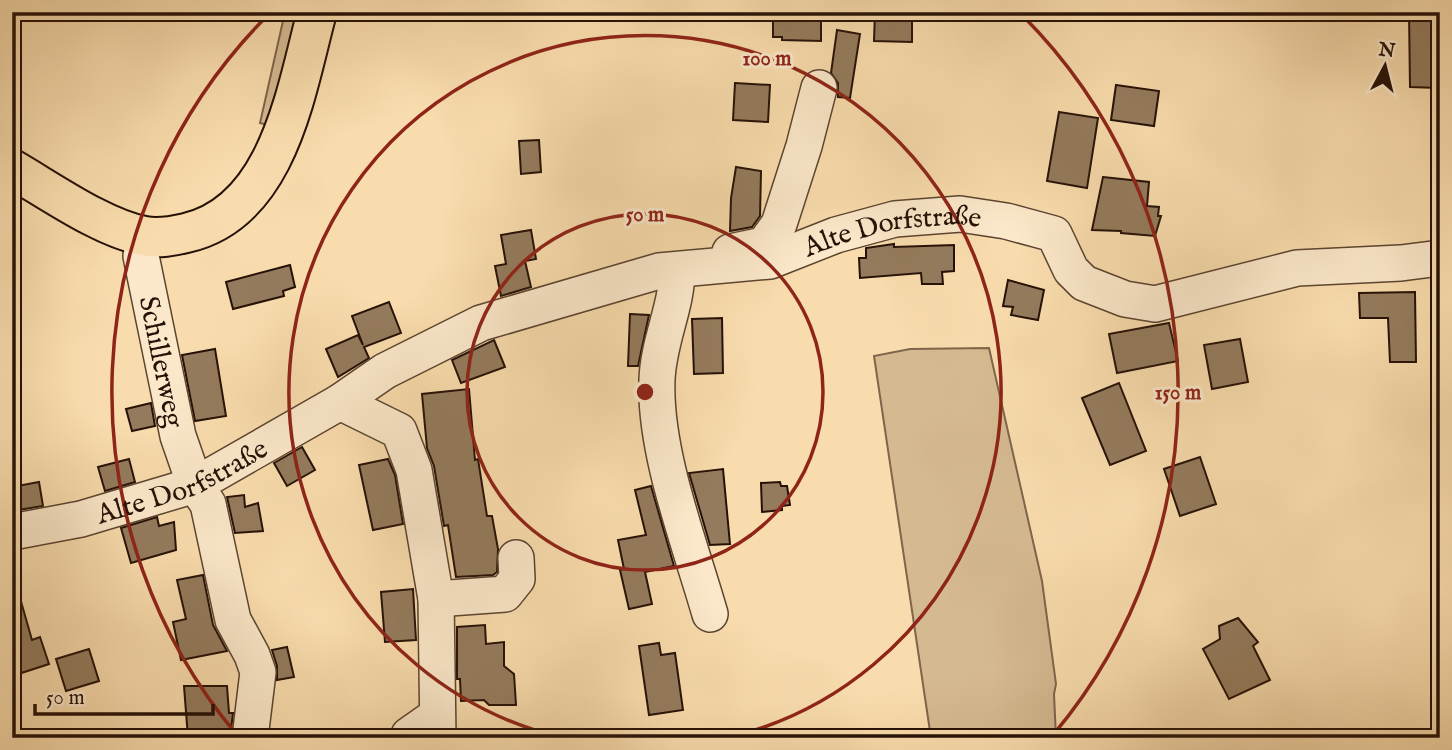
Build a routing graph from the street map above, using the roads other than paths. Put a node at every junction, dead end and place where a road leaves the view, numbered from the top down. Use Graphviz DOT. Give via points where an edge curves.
graph roads {
  1 [pos="317,12"];
  2 [pos="819,88"];
  3 [pos="12,169"];
  4 [pos="144,236"];
  5 [pos="1440,258"];
  6 [pos="685,269"];
  7 [pos="340,402"];
  8 [pos="195,485"];
  9 [pos="12,532"];
  10 [pos="516,558"];
  11 [pos="436,599"];
  12 [pos="710,614"];
  13 [pos="437,727"];
  14 [pos="250,738"];
  15 [pos="408,738"];
  1 -- 4 [label="main road" via="287,122 267,169 240,206 203,229 167,237"];
  2 -- 6 [label="street" via="779,224 764,245 718,255"];
  3 -- 4 [label="main road" via="106,223"];
  4 -- 8 [label="street, Schillerweg" via="141,256 175,424"];
  5 -- 6 [label="street, Alte Dorfstraße" via="1297,268 1155,304 1125,299 1084,283 1071,270 1054,234 960,214 895,219 836,235 770,261"];
  6 -- 7 [label="street, Alte Dorfstraße" via="659,271 481,323 385,371"];
  6 -- 12 [label="street" via="667,321 657,378 659,430"];
  7 -- 8 [label="street, Alte Dorfstraße"];
  7 -- 11 [label="street" via="398,431 414,470"];
  8 -- 9 [label="street, Alte Dorfstraße" via="81,519"];
  8 -- 14 [label="street, Schillerweg" via="208,504 233,620 258,673"];
  10 -- 11 [label="street" via="517,579 505,594"];
  11 -- 13 [label="street"];
  13 -- 15 [label="street"];
}
